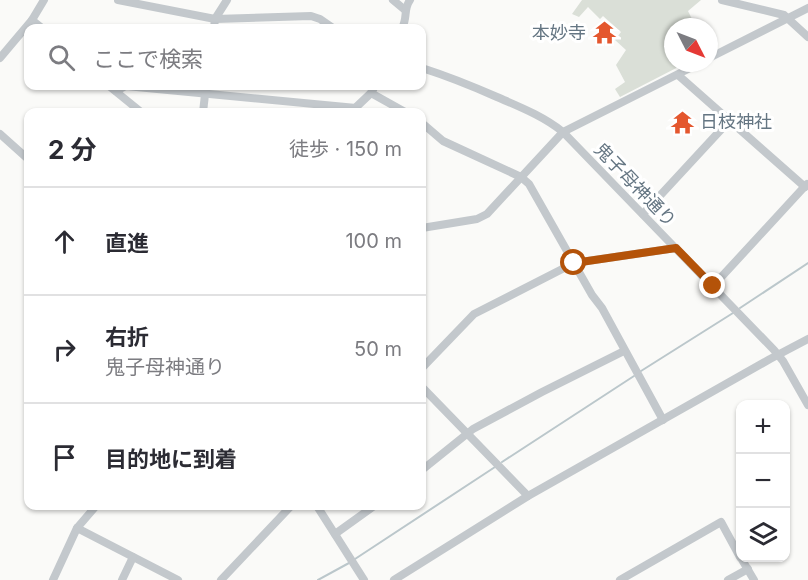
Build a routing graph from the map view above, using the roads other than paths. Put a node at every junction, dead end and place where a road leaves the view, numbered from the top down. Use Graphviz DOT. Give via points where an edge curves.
graph roads {
  1 [pos="44,0"];
  2 [pos="118,0"];
  3 [pos="227,0"];
  4 [pos="393,0"];
  5 [pos="410,0"];
  6 [pos="722,0"];
  7 [pos="808,8"];
  8 [pos="405,10"];
  9 [pos="788,18"];
  10 [pos="215,19"];
  11 [pos="32,20"];
  12 [pos="29,24"];
  13 [pos="37,24"];
  14 [pos="214,24"];
  15 [pos="327,24"];
  16 [pos="404,24"];
  17 [pos="24,30"];
  18 [pos="808,37"];
  19 [pos="718,53"];
  20 [pos="0,58"];
  21 [pos="426,69"];
  22 [pos="684,72"];
  23 [pos="678,75"];
  24 [pos="115,90"];
  25 [pos="206,90"];
  26 [pos="372,90"];
  27 [pos="374,90"];
  28 [pos="136,108"];
  29 [pos="204,108"];
  30 [pos="339,108"];
  31 [pos="356,108"];
  32 [pos="399,108"];
  33 [pos="729,121"];
  34 [pos="426,126"];
  35 [pos="563,132"];
  36 [pos="0,134"];
  37 [pos="24,155"];
  38 [pos="521,177"];
  39 [pos="806,185"];
  40 [pos="644,214"];
  41 [pos="426,227"];
  42 [pos="676,248"];
  43 [pos="574,263"];
  44 [pos="713,286"];
  45 [pos="808,339"];
  46 [pos="624,351"];
  47 [pos="778,355"];
  48 [pos="426,364"];
  49 [pos="426,391"];
  50 [pos="808,405"];
  51 [pos="663,420"];
  52 [pos="468,433"];
  53 [pos="426,467"];
  54 [pos="528,496"];
  55 [pos="93,510"];
  56 [pos="287,510"];
  57 [pos="320,510"];
  58 [pos="368,510"];
  59 [pos="77,528"];
  60 [pos="335,534"];
  61 [pos="736,548"];
  62 [pos="133,557"];
  63 [pos="744,562"];
  64 [pos="748,569"];
  65 [pos="53,580"];
  66 [pos="122,580"];
  67 [pos="178,580"];
  68 [pos="221,580"];
  69 [pos="363,580"];
  70 [pos="394,580"];
  71 [pos="620,580"];
  72 [pos="728,580"];
  73 [pos="754,580"];
  1 -- 11 [label="street"];
  2 -- 10 [label="street"];
  3 -- 10 [label="street"];
  4 -- 8 [label="street"];
  5 -- 8 [label="street"];
  6 -- 9 [label="street"];
  7 -- 9 [label="street"];
  8 -- 16 [label="street"];
  9 -- 18 [label="street"];
  9 -- 19 [label="street"];
  10 -- 14 [label="street"];
  10 -- 15 [label="street" via="311,16"];
  11 -- 12 [label="street"];
  11 -- 13 [label="street"];
  17 -- 20 [label="street"];
  21 -- 35 [label="street, 鬼子母神通り" via="525,109"];
  22 -- 23 [label="street"];
  23 -- 33 [label="street"];
  23 -- 35 [label="street"];
  24 -- 28 [label="street"];
  25 -- 29 [label="street"];
  25 -- 30 [label="street"];
  26 -- 31 [label="street"];
  27 -- 32 [label="street"];
  33 -- 39 [label="street"];
  33 -- 40 [label="street"];
  34 -- 38 [label="street" via="443,141"];
  35 -- 38 [label="street"];
  35 -- 40 [label="street, 鬼子母神通り"];
  36 -- 37 [label="street"];
  38 -- 41 [label="street" via="487,214"];
  38 -- 43 [label="street" via="529,184"];
  39 -- 44 [label="street"];
  40 -- 42 [label="street, 鬼子母神通り"];
  42 -- 43 [label="street"];
  42 -- 44 [label="street, 鬼子母神通り"];
  43 -- 46 [label="street"];
  43 -- 48 [label="street" via="474,314"];
  44 -- 47 [label="street, 鬼子母神通り"];
  45 -- 47 [label="street"];
  46 -- 51 [label="street"];
  46 -- 52 [label="street"];
  47 -- 50 [label="street, 鬼子母神通り"];
  47 -- 51 [label="street"];
  49 -- 52 [label="street"];
  51 -- 54 [label="street"];
  52 -- 53 [label="street"];
  52 -- 54 [label="street"];
  54 -- 70 [label="street"];
  55 -- 59 [label="street"];
  56 -- 68 [label="street"];
  57 -- 60 [label="street"];
  58 -- 60 [label="street"];
  59 -- 62 [label="street"];
  59 -- 65 [label="street"];
  60 -- 69 [label="street"];
  61 -- 71 [label="street" via="721,522"];
  62 -- 66 [label="street"];
  62 -- 67 [label="street"];
  63 -- 64 [label="street"];
  64 -- 72 [label="street"];
  64 -- 73 [label="street"];
}
